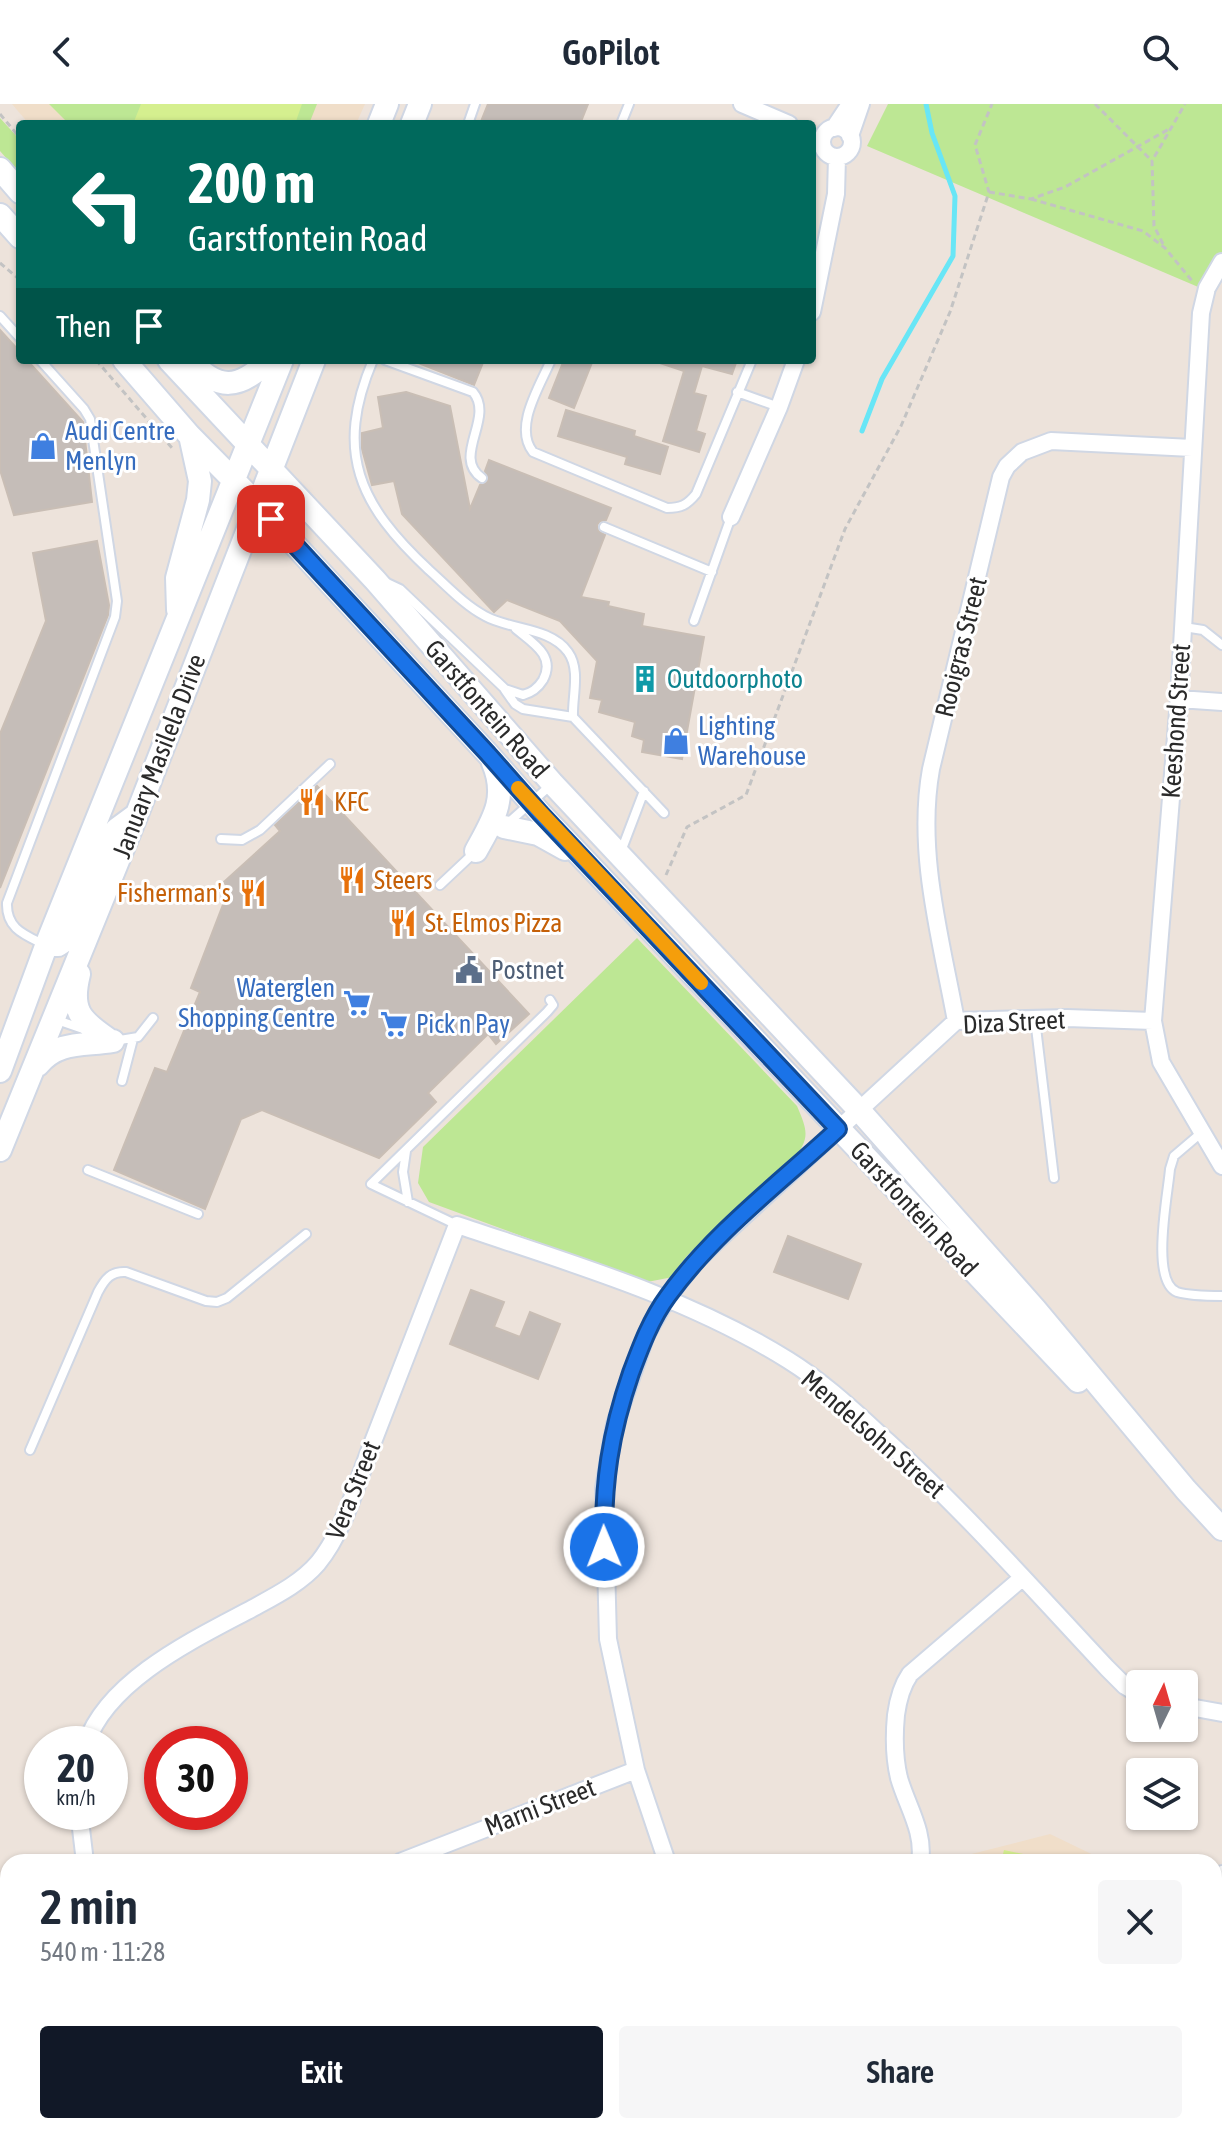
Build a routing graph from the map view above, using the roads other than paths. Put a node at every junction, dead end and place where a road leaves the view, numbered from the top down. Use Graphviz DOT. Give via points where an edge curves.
graph roads {
  1 [pos="742,104"];
  2 [pos="850,104"];
  3 [pos="861,104"];
  4 [pos="780,120"];
  5 [pos="823,133"];
  6 [pos="850,136"];
  7 [pos="837,157"];
  8 [pos="0,169"];
  9 [pos="16,187"];
  10 [pos="0,215"];
  11 [pos="16,233"];
  12 [pos="1222,262"];
  13 [pos="816,279"];
  14 [pos="0,316"];
  15 [pos="16,334"];
  16 [pos="44,364"];
  17 [pos="127,364"];
  18 [pos="173,364"];
  19 [pos="194,364"];
  20 [pos="264,364"];
  21 [pos="280,364"];
  22 [pos="312,364"];
  23 [pos="372,364"];
  24 [pos="396,364"];
  25 [pos="549,364"];
  26 [pos="750,364"];
  27 [pos="795,364"];
  28 [pos="737,392"];
  29 [pos="779,407"];
  30 [pos="180,441"];
  31 [pos="249,444"];
  32 [pos="1192,448"];
  33 [pos="272,468"];
  34 [pos="482,478"];
  35 [pos="235,481"];
  36 [pos="258,505"];
  37 [pos="731,517"];
  38 [pos="604,527"];
  39 [pos="712,572"];
  40 [pos="375,580"];
  41 [pos="179,615"];
  42 [pos="694,621"];
  43 [pos="513,626"];
  44 [pos="1183,627"];
  45 [pos="1222,645"];
  46 [pos="505,689"];
  47 [pos="1179,699"];
  48 [pos="1222,702"];
  49 [pos="573,717"];
  50 [pos="488,754"];
  51 [pos="330,764"];
  52 [pos="552,783"];
  53 [pos="644,791"];
  54 [pos="530,803"];
  55 [pos="664,813"];
  56 [pos="137,814"];
  57 [pos="504,827"];
  58 [pos="221,839"];
  59 [pos="476,851"];
  60 [pos="620,855"];
  61 [pos="584,859"];
  62 [pos="440,885"];
  63 [pos="9,922"];
  64 [pos="91,926"];
  65 [pos="0,929"];
  66 [pos="46,945"];
  67 [pos="550,1000"];
  68 [pos="153,1018"];
  69 [pos="53,1019"];
  70 [pos="1035,1019"];
  71 [pos="956,1021"];
  72 [pos="1153,1021"];
  73 [pos="118,1040"];
  74 [pos="0,1072"];
  75 [pos="30,1076"];
  76 [pos="122,1081"];
  77 [pos="859,1110"];
  78 [pos="838,1129"];
  79 [pos="1201,1133"];
  80 [pos="0,1150"];
  81 [pos="407,1150"];
  82 [pos="1222,1166"];
  83 [pos="88,1170"];
  84 [pos="1054,1178"];
  85 [pos="408,1202"];
  86 [pos="198,1214"];
  87 [pos="457,1225"];
  88 [pos="306,1234"];
  89 [pos="1222,1296"];
  90 [pos="667,1298"];
  91 [pos="30,1450"];
  92 [pos="1186,1490"];
  93 [pos="1222,1529"];
  94 [pos="1022,1578"];
  95 [pos="1126,1687"];
  96 [pos="1198,1709"];
  97 [pos="1222,1713"];
  98 [pos="95,1726"];
  99 [pos="636,1770"];
  100 [pos="81,1830"];
  101 [pos="84,1854"];
  102 [pos="421,1854"];
  103 [pos="664,1854"];
  104 [pos="920,1854"];
  1 -- 4 [label="street"];
  2 -- 5 [label="street"];
  3 -- 6 [label="street"];
  5 -- 6 [label="street" via="843,129"];
  5 -- 7 [label="street" via="825,151"];
  6 -- 7 [label="street" via="850,148"];
  7 -- 13 [label="street" via="836,194"];
  8 -- 9 [label="main road"];
  10 -- 11 [label="main road"];
  12 -- 32 [label="street, Keeshond Street" via="1209,284 1200,321"];
  14 -- 15 [label="lane"];
  16 -- 63 [label="lane" via="90,419 117,610 11,891"];
  17 -- 30 [label="main road, Garstfontein Road"];
  18 -- 31 [label="main road, Garstfontein Road"];
  19 -- 20 [label="main road" via="207,377 229,383 247,379"];
  21 -- 31 [label="main road, January Masilela Drive"];
  22 -- 33 [label="main road, January Masilela Drive"];
  23 -- 43 [label="lane" via="354,433 366,496 389,531 445,584 487,617"];
  24 -- 34 [label="lane" via="473,392 479,399 471,459 473,471"];
  25 -- 28 [label="lane" via="526,424 529,447 542,458 667,508 686,505 696,494"];
  26 -- 28 [label="lane"];
  27 -- 29 [label="street"];
  28 -- 29 [label="lane"];
  29 -- 37 [label="street"];
  30 -- 35 [label="main road, Garstfontein Road"];
  30 -- 41 [label="main road" via="198,465 200,481 177,578"];
  31 -- 33 [label="main road, Garstfontein Road"];
  31 -- 35 [label="main road, January Masilela Drive"];
  32 -- 44 [label="street, Keeshond Street"];
  32 -- 71 [label="street, Rooigras Street" via="1051,441 1022,452 1001,477 926,806 925,839"];
  33 -- 36 [label="main road, January Masilela Drive"];
  33 -- 40 [label="main road, Garstfontein Road"];
  35 -- 36 [label="main road, Garstfontein Road"];
  35 -- 41 [label="main road, January Masilela Drive"];
  36 -- 50 [label="main road, Garstfontein Road"];
  36 -- 56 [label="main road, January Masilela Drive"];
  37 -- 39 [label="lane"];
  38 -- 39 [label="lane"];
  39 -- 42 [label="lane"];
  40 -- 46 [label="lane" via="400,589"];
  40 -- 52 [label="main road, Garstfontein Road"];
  41 -- 66 [label="main road, January Masilela Drive"];
  43 -- 46 [label="lane" via="540,649 546,671 529,694"];
  43 -- 49 [label="lane" via="549,638 568,652 575,671"];
  44 -- 45 [label="lane" via="1203,630"];
  44 -- 47 [label="street, Keeshond Street"];
  46 -- 49 [label="lane" via="523,709"];
  47 -- 48 [label="street"];
  47 -- 72 [label="street, Keeshond Street"];
  49 -- 53 [label="lane"];
  50 -- 54 [label="main road, Garstfontein Road"];
  50 -- 59 [label="main road" via="500,791 496,812"];
  51 -- 58 [label="lane" via="260,830 242,840"];
  52 -- 54 [label="lane"];
  52 -- 60 [label="main road, Garstfontein Road"];
  53 -- 55 [label="lane"];
  53 -- 60 [label="lane"];
  54 -- 57 [label="lane"];
  54 -- 61 [label="main road, Garstfontein Road"];
  56 -- 64 [label="main road, January Masilela Drive"];
  56 -- 66 [label="main road" via="108,840 64,941"];
  57 -- 59 [label="lane"];
  57 -- 61 [label="main road" via="538,834"];
  59 -- 62 [label="lane"];
  60 -- 77 [label="main road, Garstfontein Road"];
  61 -- 78 [label="main road, Garstfontein Road"];
  63 -- 65 [label="lane"];
  63 -- 66 [label="lane"];
  64 -- 69 [label="main road, January Masilela Drive"];
  64 -- 73 [label="main road" via="75,1002 83,1020"];
  66 -- 74 [label="main road, January Masilela Drive"];
  67 -- 81 [label="lane" via="549,1009"];
  68 -- 73 [label="lane" via="142,1034"];
  69 -- 73 [label="lane"];
  69 -- 74 [label="main road" via="26,1035"];
  69 -- 75 [label="main road, January Masilela Drive"];
  70 -- 71 [label="street, Diza Street"];
  70 -- 72 [label="street, Diza Street"];
  70 -- 84 [label="lane"];
  71 -- 77 [label="street, Diza Street"];
  72 -- 79 [label="street, Keeshond Street" via="1161,1062"];
  73 -- 75 [label="main road" via="59,1047 45,1055"];
  73 -- 76 [label="lane"];
  75 -- 80 [label="main road, January Masilela Drive"];
  77 -- 78 [label="street, Diza Street"];
  77 -- 92 [label="main road, Garstfontein Road"];
  78 -- 90 [label="street, Diza Street" via="694,1263"];
  78 -- 92 [label="main road, Garstfontein Road"];
  79 -- 82 [label="street, Keeshond Street"];
  79 -- 89 [label="lane" via="1174,1156 1170,1169 1161,1263 1168,1285 1177,1291"];
  81 -- 85 [label="lane"];
  81 -- 85 [label="lane, Mendelsohn Street" via="371,1184"];
  83 -- 86 [label="lane"];
  85 -- 87 [label="lane, Mendelsohn Street"];
  87 -- 90 [label="street, Mendelsohn Street"];
  87 -- 98 [label="street, Vera Street" via="325,1554 289,1587 152,1666"];
  88 -- 91 [label="lane" via="217,1302 126,1272 109,1276"];
  90 -- 94 [label="street, Mendelsohn Street" via="771,1350 822,1383 931,1483"];
  90 -- 99 [label="street, Diza Street" via="646,1335 622,1399 604,1488 607,1633"];
  92 -- 93 [label="main road, Garstfontein Road"];
  94 -- 95 [label="street, Mendelsohn Street"];
  94 -- 104 [label="street" via="910,1674 899,1695 896,1757 921,1840"];
  96 -- 97 [label="street"];
  99 -- 102 [label="street, Marni Street"];
  99 -- 103 [label="street, Diza Street"];
  100 -- 101 [label="street"];
}
